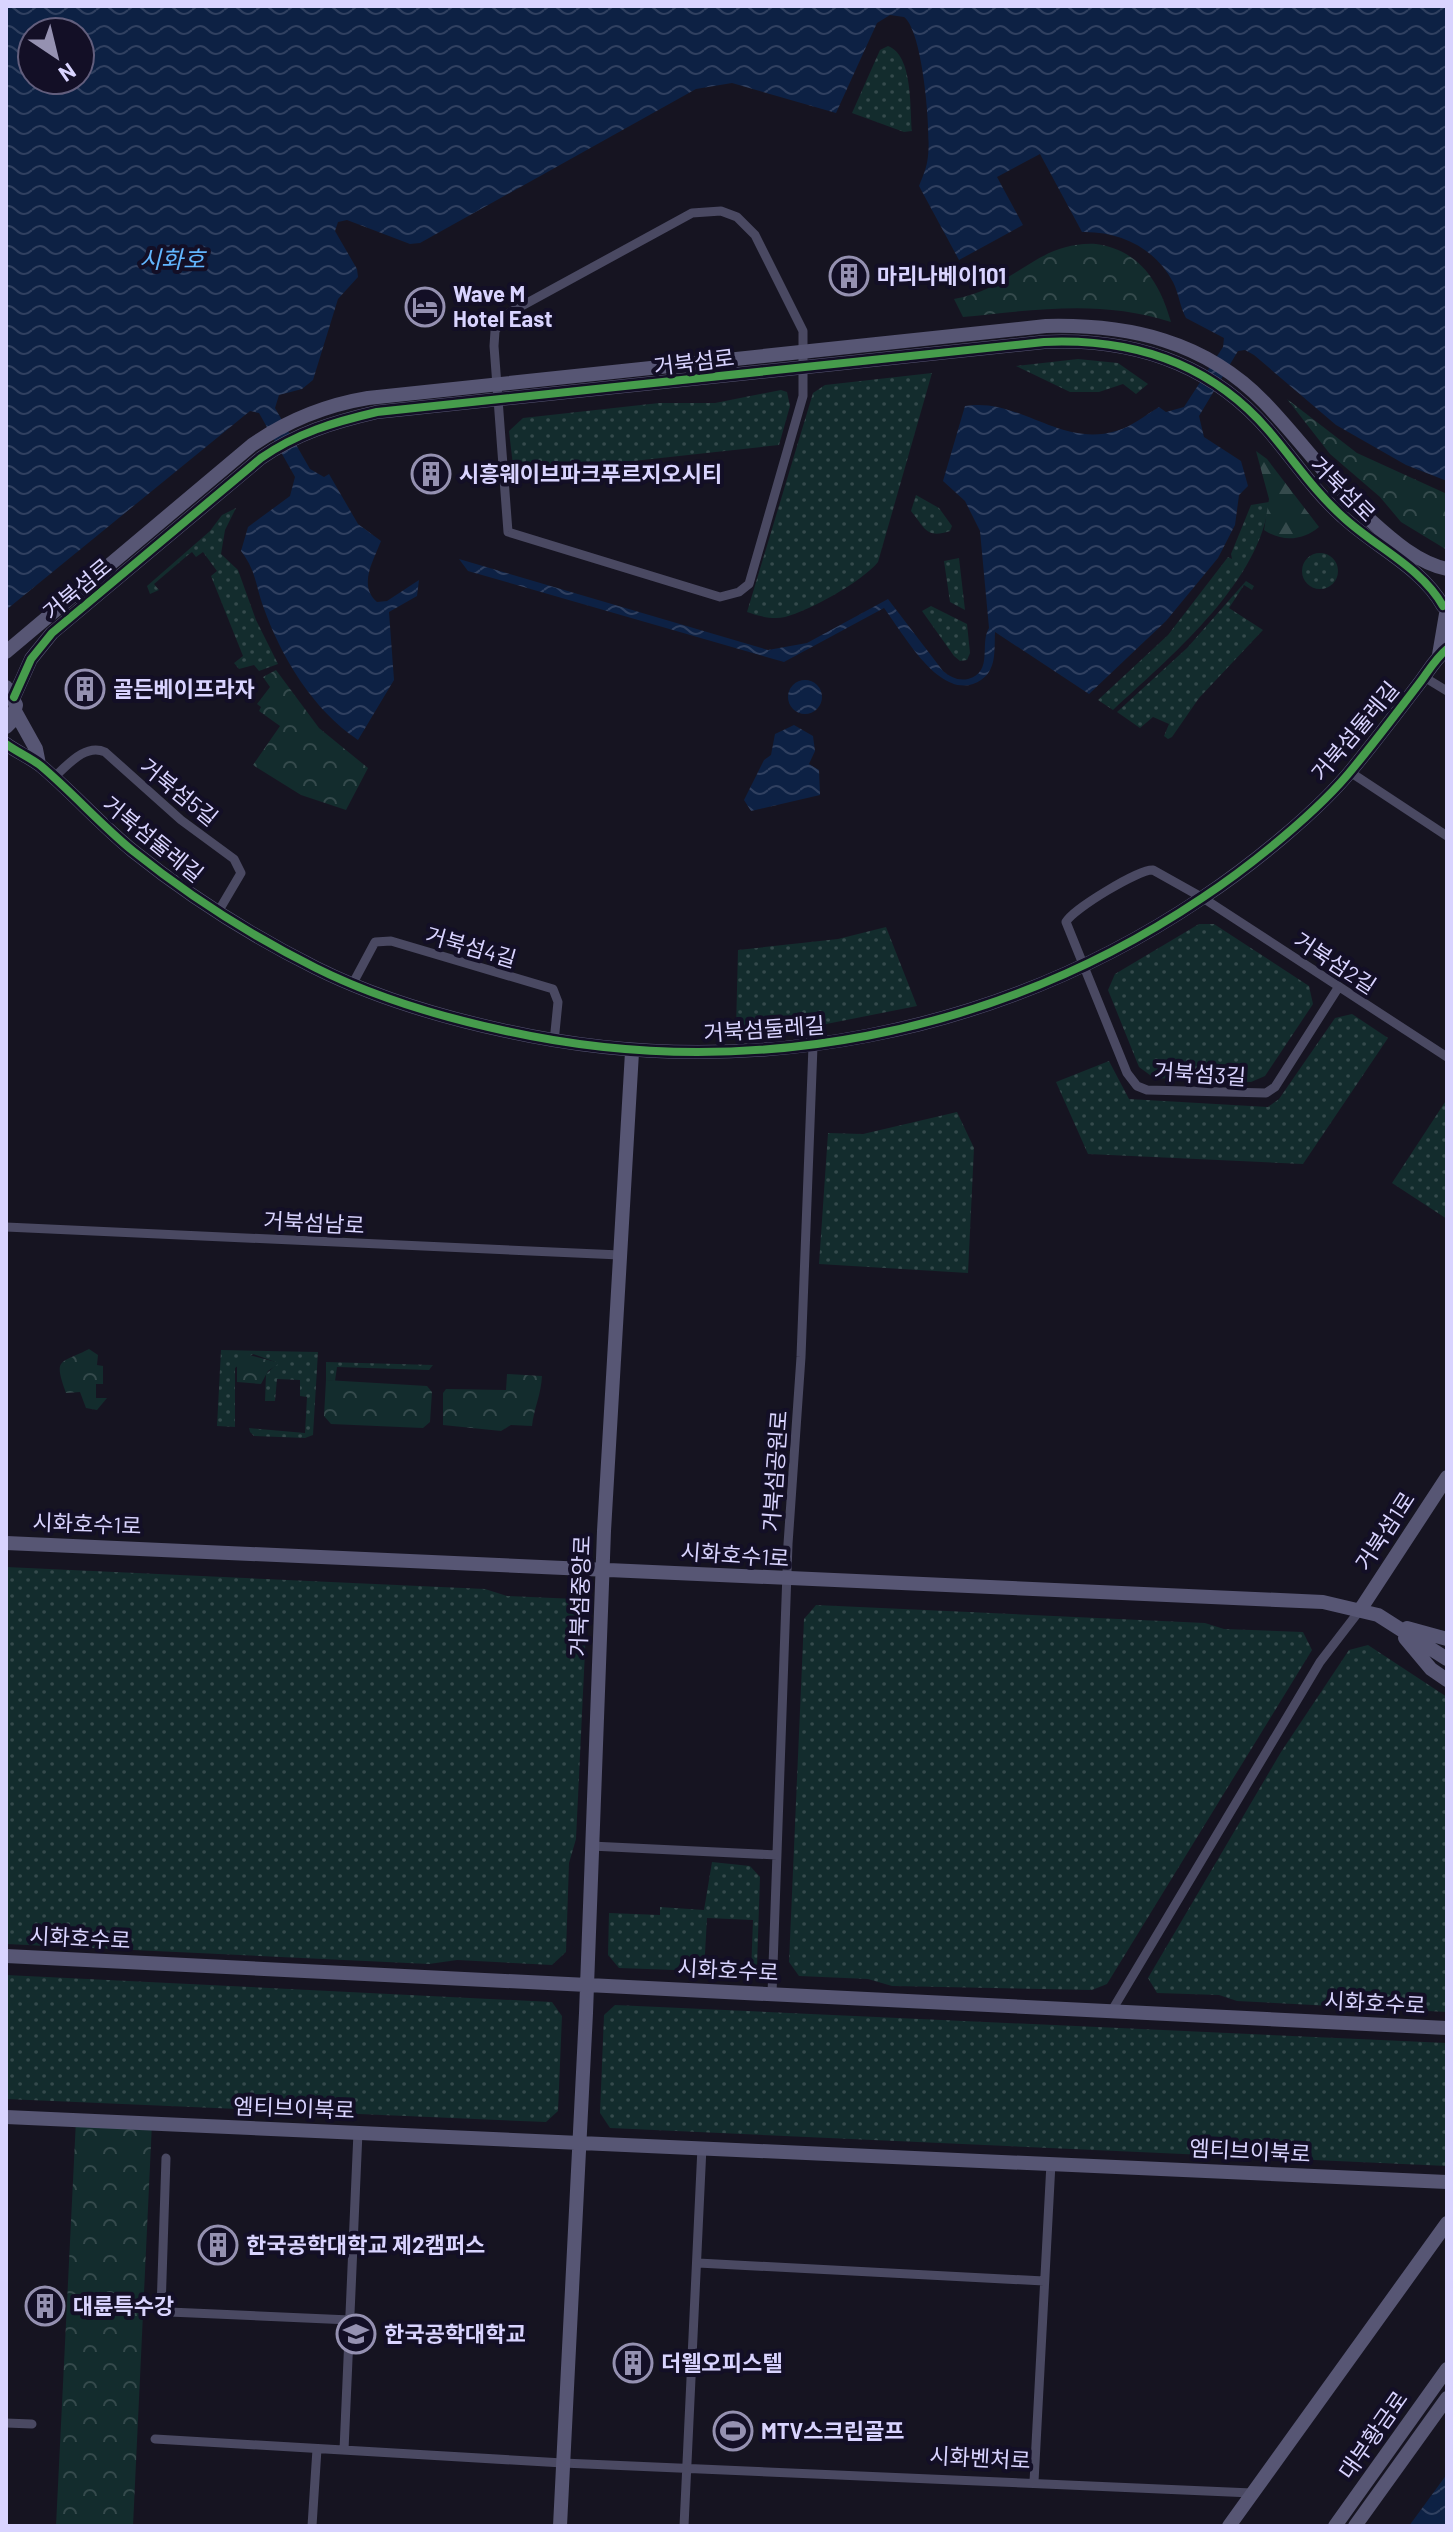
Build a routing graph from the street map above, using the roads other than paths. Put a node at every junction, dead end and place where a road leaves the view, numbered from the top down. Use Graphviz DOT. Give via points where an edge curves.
graph roads {
  1 [pos="805,352"];
  2 [pos="1195,361"];
  3 [pos="806,368"];
  4 [pos="495,393"];
  5 [pos="1447,569"];
  6 [pos="1447,583"];
  7 [pos="1445,611"];
  8 [pos="6,652"];
  9 [pos="1443,652"];
  10 [pos="1424,677"];
  11 [pos="23,678"];
  12 [pos="1447,691"];
  13 [pos="10,692"];
  14 [pos="16,713"];
  15 [pos="6,727"];
  16 [pos="25,727"];
  17 [pos="7,745"];
  18 [pos="39,764"];
  19 [pos="1350,772"];
  20 [pos="53,778"];
  21 [pos="1447,836"];
  22 [pos="1203,898"];
  23 [pos="218,912"];
  24 [pos="1084,965"];
  25 [pos="352,985"];
  26 [pos="1338,988"];
  27 [pos="554,1042"];
  28 [pos="813,1046"];
  29 [pos="632,1052"];
  30 [pos="1447,1057"];
  31 [pos="6,1227"];
  32 [pos="620,1255"];
  33 [pos="1447,1477"];
  34 [pos="6,1543"];
  35 [pos="604,1569"];
  36 [pos="789,1580"];
  37 [pos="1360,1610"];
  38 [pos="1395,1625"];
  39 [pos="1447,1639"];
  40 [pos="1447,1659"];
  41 [pos="1447,1680"];
  42 [pos="591,1846"];
  43 [pos="777,1855"];
  44 [pos="6,1956"];
  45 [pos="586,1986"];
  46 [pos="772,1994"];
  47 [pos="1111,2012"];
  48 [pos="1447,2028"];
  49 [pos="6,2117"];
  50 [pos="358,2132"];
  51 [pos="580,2142"];
  52 [pos="702,2147"];
  53 [pos="166,2158"];
  54 [pos="1051,2163"];
  55 [pos="1447,2182"];
  56 [pos="1447,2223"];
  57 [pos="698,2263"];
  58 [pos="1044,2281"];
  59 [pos="350,2320"];
  60 [pos="1447,2369"];
  61 [pos="1447,2398"];
  62 [pos="6,2423"];
  63 [pos="32,2424"];
  64 [pos="155,2439"];
  65 [pos="317,2449"];
  66 [pos="344,2450"];
  67 [pos="563,2463"];
  68 [pos="686,2467"];
  69 [pos="1034,2482"];
  70 [pos="1252,2493"];
  71 [pos="312,2526"];
  72 [pos="560,2526"];
  73 [pos="684,2526"];
  74 [pos="1229,2526"];
  75 [pos="1335,2526"];
  76 [pos="1355,2526"];
  1 -- 2 [label="street" via="1086,325 1151,334"];
  1 -- 3 [label="street"];
  1 -- 4 [label="street"];
  1 -- 4 [label="street" via="803,331 755,235 737,217 706,211 692,213 507,314 495,331"];
  2 -- 3 [label="street, 거북섬로" via="1078,341"];
  2 -- 5 [label="street" via="1240,379 1376,526 1414,555"];
  2 -- 7 [label="street, 거북섬로" via="1268,430 1325,500 1426,582"];
  3 -- 4 [label="street, 거북섬로"];
  3 -- 4 [label="street" via="803,396 749,584 720,597 508,532"];
  4 -- 8 [label="street" via="368,398 297,418 252,445"];
  4 -- 11 [label="street, 거북섬로" via="377,412 304,433 261,458 52,633"];
  6 -- 7 [label="street"];
  7 -- 9 [label="street"];
  9 -- 10 [label="street, 거북섬둘레길"];
  10 -- 12 [label="street, 거북섬둘레길"];
  10 -- 19 [label="street, 거북섬둘레길"];
  11 -- 13 [label="street, 거북섬로"];
  11 -- 16 [label="street"];
  13 -- 14 [label="street"];
  14 -- 15 [label="street"];
  14 -- 16 [label="street"];
  16 -- 18 [label="street"];
  17 -- 18 [label="street"];
  18 -- 20 [label="street, 거북섬둘레길"];
  19 -- 21 [label="street"];
  19 -- 22 [label="street, 거북섬둘레길" via="1278,839"];
  20 -- 23 [label="street, 거북섬둘레길" via="129,848"];
  20 -- 23 [label="street, 거북섬5길" via="88,750 105,752 239,866 241,873"];
  22 -- 24 [label="street, 거북섬둘레길"];
  22 -- 24 [label="street, 거북섬2길" via="1153,870 1140,873 1069,916 1066,929"];
  22 -- 26 [label="street, 거북섬2길"];
  23 -- 25 [label="street, 거북섬둘레길"];
  24 -- 26 [label="street, 거북섬3길" via="1127,1073 1147,1090 1266,1093 1275,1087"];
  24 -- 28 [label="street, 거북섬둘레길" via="948,1016"];
  25 -- 27 [label="street, 거북섬둘레길" via="447,1018"];
  25 -- 27 [label="street, 거북섬4길" via="375,942 391,941 553,989 558,1002"];
  26 -- 30 [label="street, 거북섬2길"];
  27 -- 29 [label="street, 거북섬둘레길"];
  28 -- 29 [label="street, 거북섬둘레길"];
  28 -- 36 [label="street, 거북섬공원로"];
  29 -- 32 [label="street, 거북섬중앙로"];
  31 -- 32 [label="street, 거북섬남로"];
  32 -- 35 [label="street, 거북섬중앙로"];
  33 -- 37 [label="street, 거북섬1로"];
  34 -- 35 [label="street, 시화호수1로"];
  35 -- 36 [label="street, 시화호수1로"];
  35 -- 42 [label="street, 거북섬중앙로"];
  36 -- 37 [label="street, 시화호수1로" via="1257,1597"];
  36 -- 43 [label="street, 거북섬공원로"];
  37 -- 38 [label="street, 시화호수1로"];
  37 -- 47 [label="street" via="1320,1662"];
  38 -- 39 [label="street"];
  38 -- 40 [label="street, 시화호수1로"];
  38 -- 41 [label="street" via="1431,1669"];
  42 -- 43 [label="street"];
  42 -- 45 [label="street, 거북섬중앙로"];
  43 -- 46 [label="street, 거북섬공원로"];
  44 -- 45 [label="street, 시화호수로"];
  45 -- 46 [label="street, 시화호수로"];
  45 -- 51 [label="street, 거북섬중앙로"];
  46 -- 47 [label="street, 시화호수로"];
  47 -- 48 [label="street, 시화호수로"];
  49 -- 50 [label="street, 엠티브이북로"];
  50 -- 51 [label="street, 엠티브이북로"];
  50 -- 59 [label="street"];
  51 -- 52 [label="street, 엠티브이북로"];
  51 -- 67 [label="street"];
  52 -- 54 [label="street, 엠티브이북로"];
  52 -- 57 [label="street"];
  53 -- 59 [label="street" via="161,2309"];
  54 -- 55 [label="street, 엠티브이북로"];
  54 -- 58 [label="street"];
  56 -- 70 [label="street"];
  57 -- 58 [label="street"];
  57 -- 68 [label="street"];
  58 -- 69 [label="street"];
  59 -- 66 [label="street"];
  60 -- 75 [label="street, 대부황금로"];
  61 -- 76 [label="street, 대부황금로"];
  62 -- 63 [label="street"];
  64 -- 65 [label="street, 시화벤처로"];
  65 -- 66 [label="street, 시화벤처로"];
  65 -- 71 [label="street"];
  66 -- 67 [label="street, 시화벤처로"];
  67 -- 68 [label="street, 시화벤처로"];
  67 -- 72 [label="street"];
  68 -- 69 [label="street, 시화벤처로"];
  68 -- 73 [label="street"];
  69 -- 70 [label="street, 시화벤처로"];
  70 -- 74 [label="street"];
}
